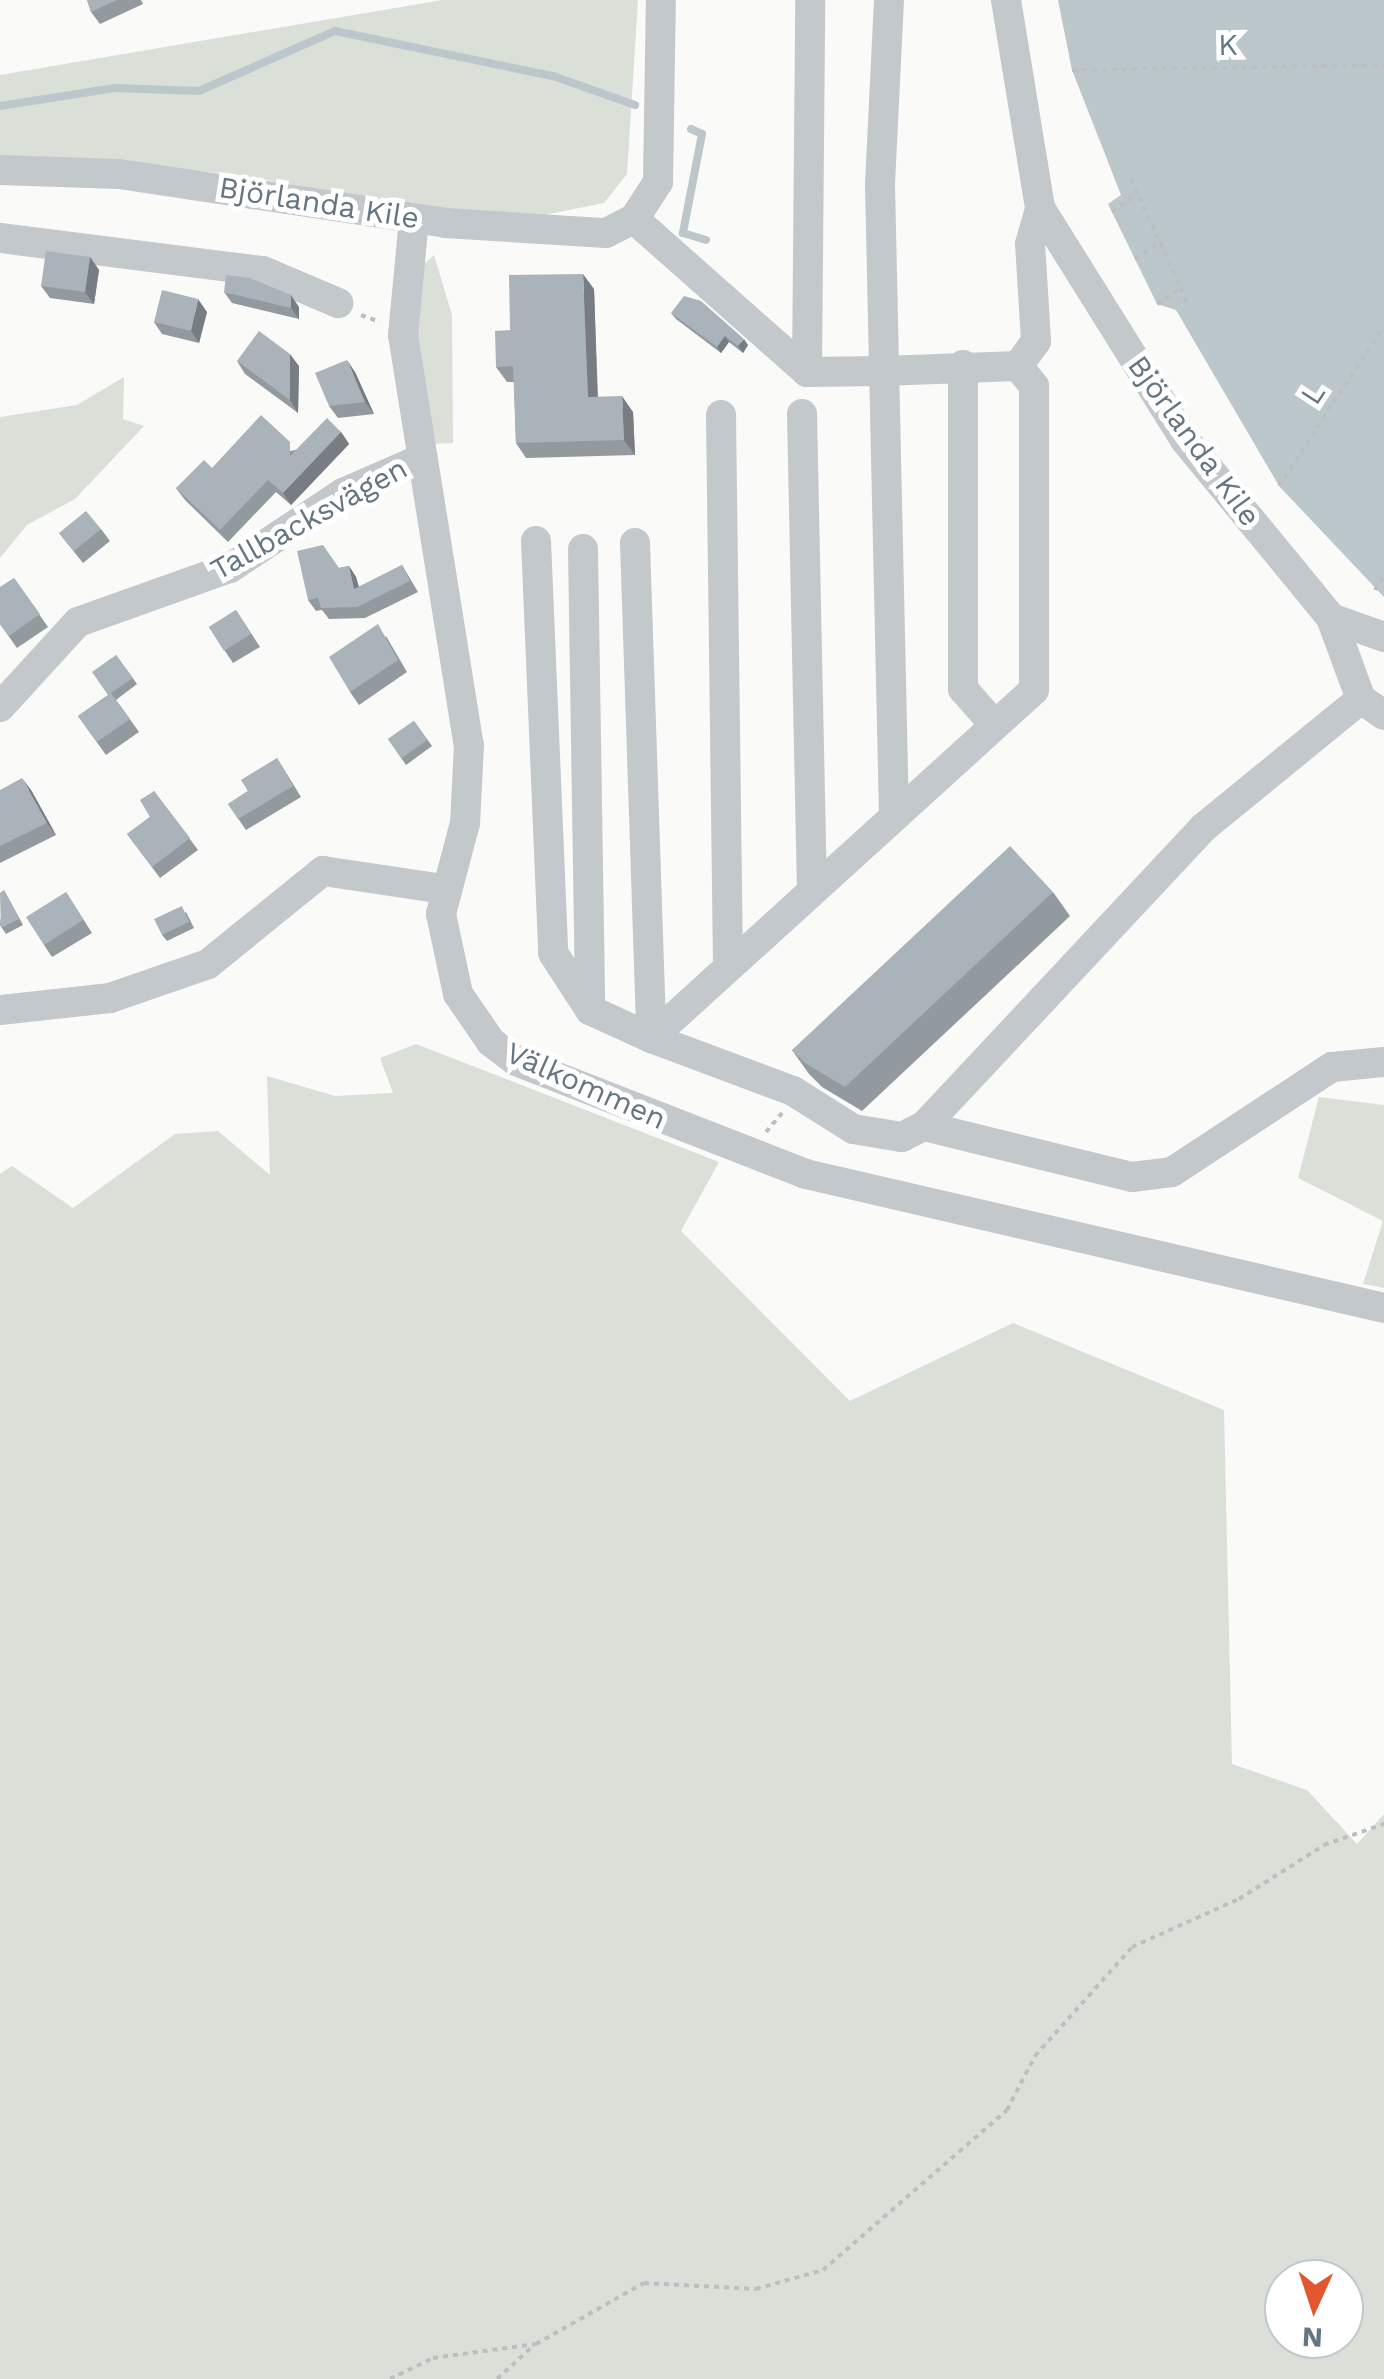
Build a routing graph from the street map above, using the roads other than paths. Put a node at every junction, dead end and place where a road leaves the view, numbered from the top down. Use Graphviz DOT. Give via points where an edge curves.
graph roads {
  1 [pos="660,0"];
  2 [pos="810,0"];
  3 [pos="889,0"];
  4 [pos="1006,0"];
  5 [pos="0,170"];
  6 [pos="1040,208"];
  7 [pos="414,218"];
  8 [pos="634,219"];
  9 [pos="0,238"];
  10 [pos="338,304"];
  11 [pos="963,366"];
  12 [pos="1018,366"];
  13 [pos="883,371"];
  14 [pos="808,372"];
  15 [pos="802,414"];
  16 [pos="721,415"];
  17 [pos="422,458"];
  18 [pos="536,541"];
  19 [pos="635,543"];
  20 [pos="583,549"];
  21 [pos="1330,618"];
  22 [pos="1384,637"];
  23 [pos="0,706"];
  24 [pos="1373,707"];
  25 [pos="992,722"];
  26 [pos="894,817"];
  27 [pos="444,888"];
  28 [pos="812,889"];
  29 [pos="728,965"];
  30 [pos="0,1010"];
  31 [pos="590,1010"];
  32 [pos="651,1038"];
  33 [pos="1384,1062"];
  34 [pos="924,1126"];
  35 [pos="1384,1308"];
  1 -- 8 [label="street" via="662,160 655,192"];
  2 -- 14 [label="street"];
  3 -- 13 [label="street"];
  4 -- 6 [label="street, Björlanda Kile"];
  5 -- 7 [label="street, Björlanda Kile" via="156,178"];
  6 -- 12 [label="street, Björlanda Kile" via="1030,244 1036,341"];
  6 -- 21 [label="street, Björlanda Kile" via="1185,440"];
  7 -- 8 [label="street, Björlanda Kile" via="584,234"];
  7 -- 17 [label="street, Välkommen" via="403,332"];
  8 -- 14 [label="street"];
  9 -- 10 [label="street" via="264,271"];
  11 -- 12 [label="street"];
  11 -- 13 [label="street"];
  11 -- 25 [label="street" via="964,689"];
  12 -- 25 [label="street" via="1034,386 1034,690"];
  13 -- 14 [label="street"];
  13 -- 26 [label="street"];
  15 -- 28 [label="street"];
  16 -- 29 [label="street"];
  17 -- 23 [label="street, Tallbacksvägen" via="343,493 230,568 78,622"];
  17 -- 27 [label="street, Välkommen" via="469,745 465,823"];
  18 -- 31 [label="street" via="553,952"];
  19 -- 32 [label="street"];
  20 -- 31 [label="street"];
  21 -- 22 [label="street"];
  21 -- 24 [label="street"];
  24 -- 34 [label="street" via="1204,827"];
  25 -- 26 [label="street"];
  26 -- 28 [label="street"];
  27 -- 30 [label="street" via="323,870 208,964 110,998"];
  27 -- 35 [label="street, Välkommen" via="458,994 491,1042 516,1061 759,1158"];
  28 -- 29 [label="street"];
  29 -- 32 [label="street"];
  31 -- 32 [label="street"];
  32 -- 34 [label="street" via="794,1091 878,1136"];
  33 -- 34 [label="street" via="1332,1066 1172,1172 1132,1176"];
}
